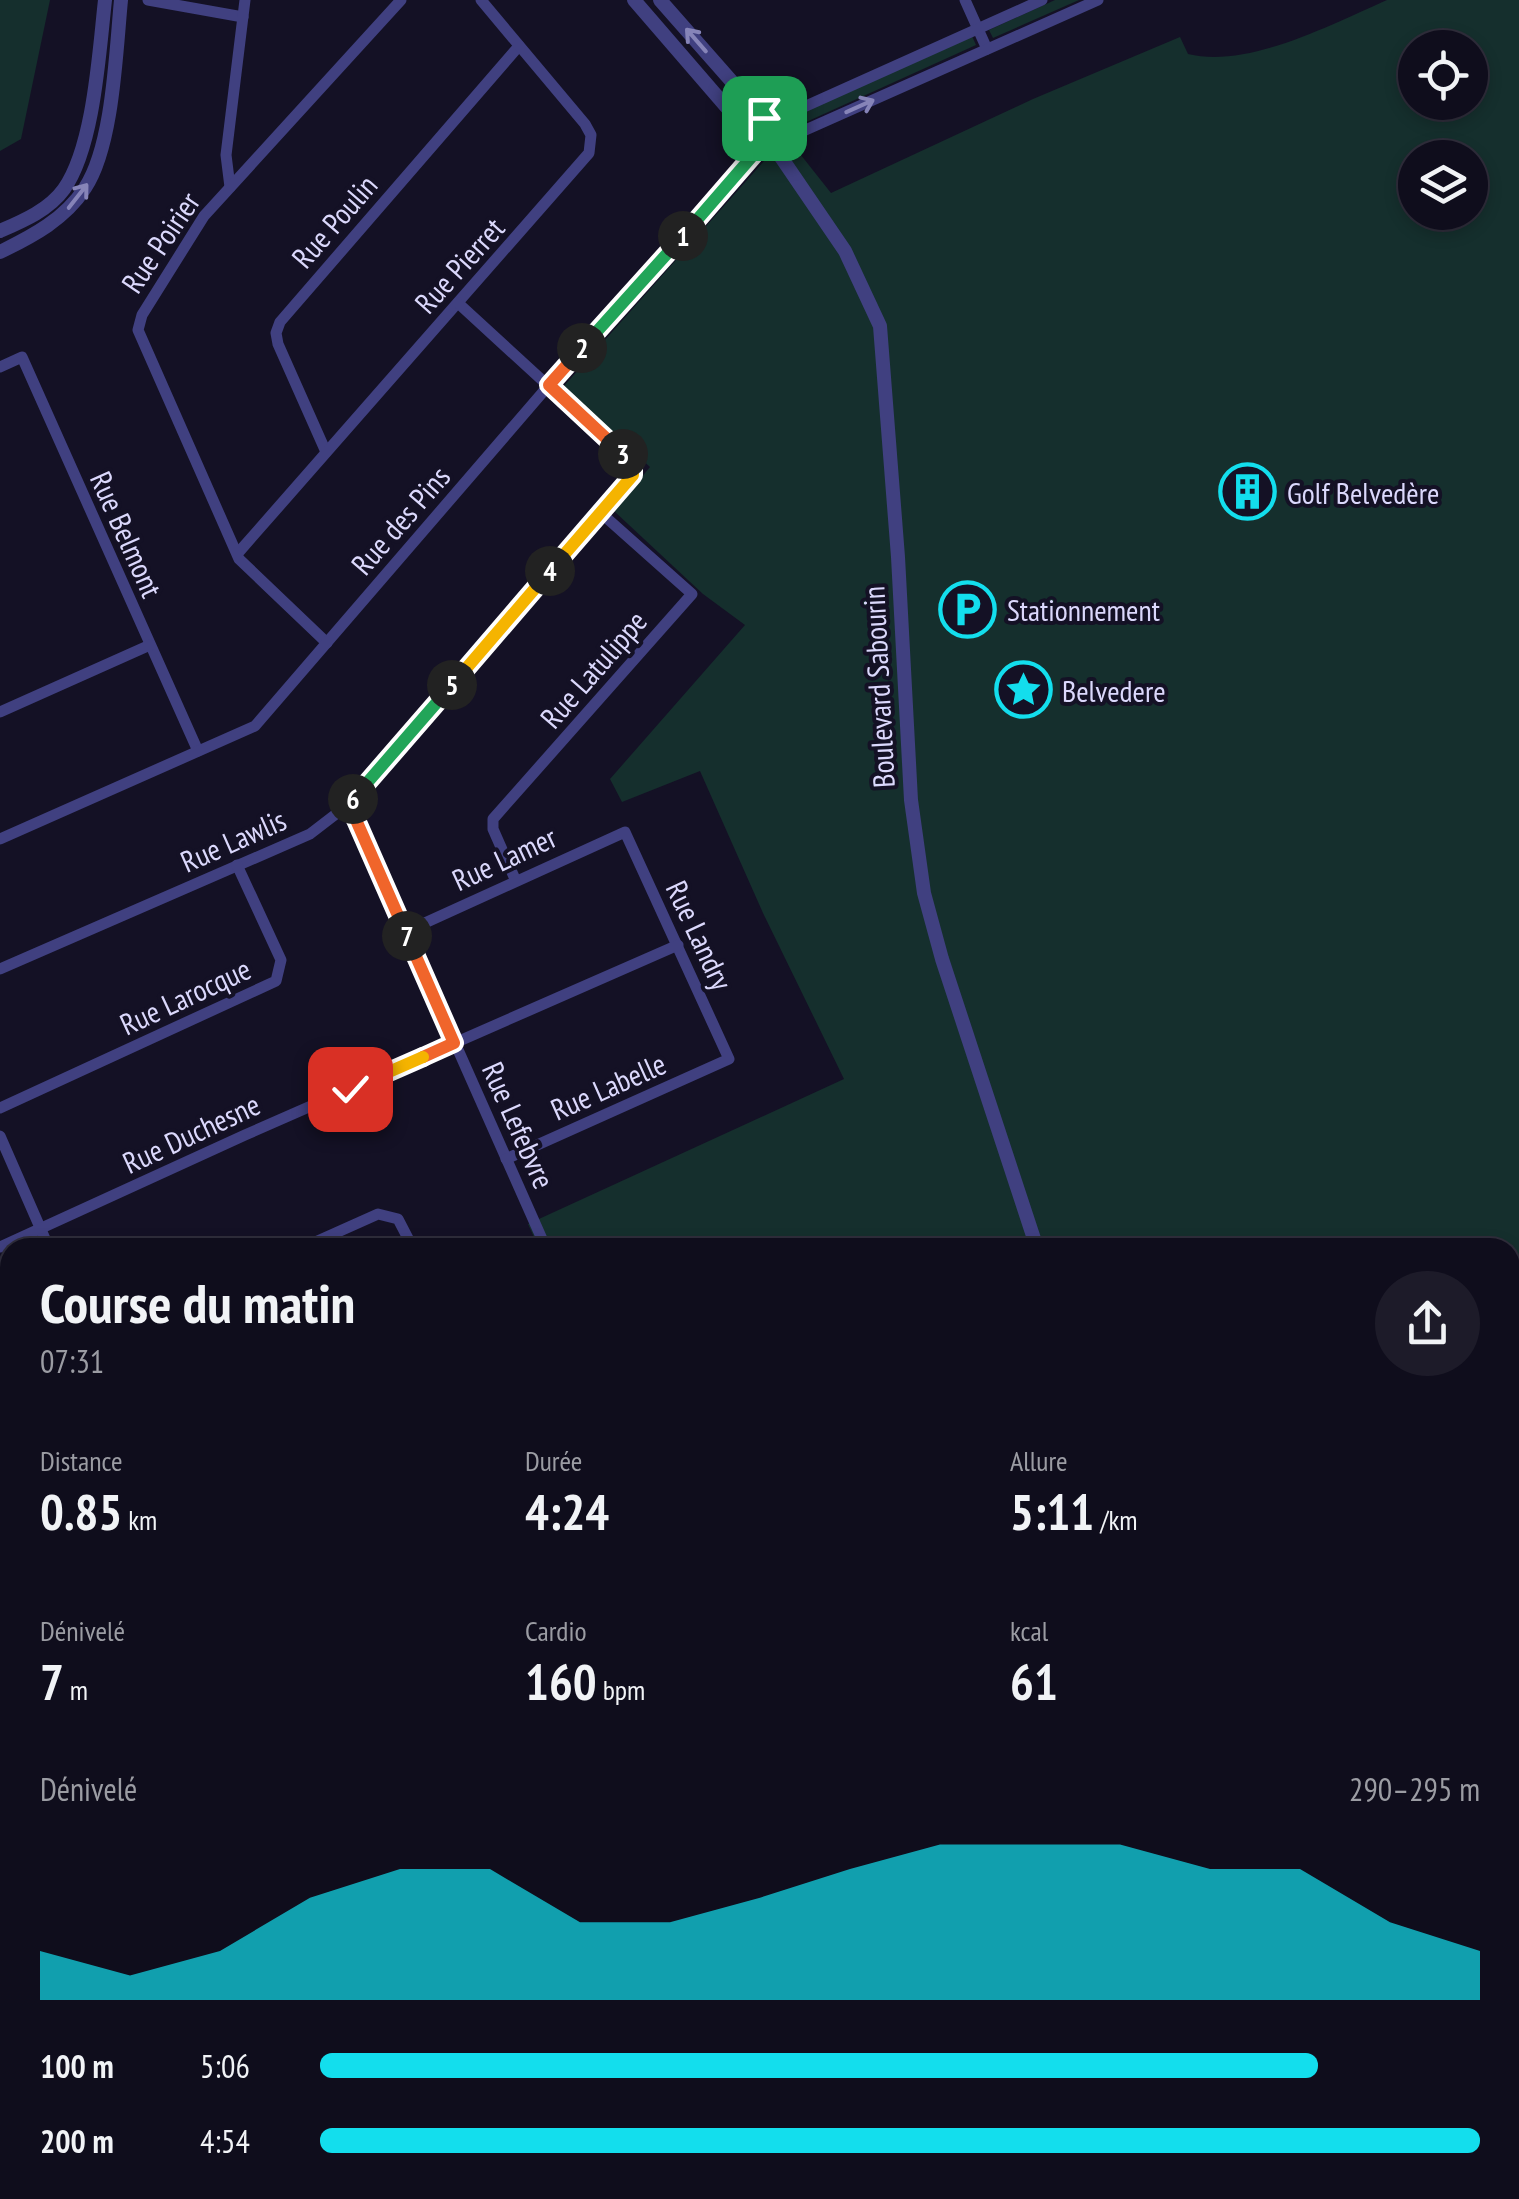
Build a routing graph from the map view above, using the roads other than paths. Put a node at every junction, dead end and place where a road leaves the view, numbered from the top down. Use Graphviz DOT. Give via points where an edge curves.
graph roads {
  1 [pos="105,0"];
  2 [pos="121,0"];
  3 [pos="148,0"];
  4 [pos="245,0"];
  5 [pos="401,0"];
  6 [pos="481,0"];
  7 [pos="634,0"];
  8 [pos="660,0"];
  9 [pos="964,0"];
  10 [pos="1042,0"];
  11 [pos="1098,0"];
  12 [pos="242,16"];
  13 [pos="977,29"];
  14 [pos="519,46"];
  15 [pos="987,49"];
  16 [pos="768,138"];
  17 [pos="230,187"];
  18 [pos="19,223"];
  19 [pos="0,231"];
  20 [pos="26,239"];
  21 [pos="0,252"];
  22 [pos="458,303"];
  23 [pos="0,367"];
  24 [pos="549,385"];
  25 [pos="326,452"];
  26 [pos="601,513"];
  27 [pos="238,553"];
  28 [pos="328,643"];
  29 [pos="150,645"];
  30 [pos="0,712"];
  31 [pos="198,752"];
  32 [pos="349,804"];
  33 [pos="625,832"];
  34 [pos="0,839"];
  35 [pos="237,865"];
  36 [pos="515,880"];
  37 [pos="405,932"];
  38 [pos="678,944"];
  39 [pos="0,969"];
  40 [pos="454,1043"];
  41 [pos="729,1059"];
  42 [pos="0,1108"];
  43 [pos="0,1136"];
  44 [pos="506,1159"];
  45 [pos="41,1229"];
  46 [pos="20,1238"];
  47 [pos="45,1238"];
  48 [pos="324,1238"];
  49 [pos="408,1238"];
  50 [pos="542,1238"];
  51 [pos="1034,1238"];
  1 -- 18 [label="street" via="80,160 63,191"];
  20 -- 2 [label="street, one-way" via="73,204 93,174 105,136"];
  3 -- 12 [label="street"];
  4 -- 12 [label="street"];
  5 -- 17 [label="street, Rue Poirier"];
  6 -- 14 [label="street, Rue Pierret"];
  7 -- 16 [label="street, Boulevard Sabourin" via="748,132"];
  16 -- 8 [label="street, Boulevard Sabourin, one-way" via="764,118"];
  9 -- 13 [label="street"];
  10 -- 13 [label="street, Rue des Pins"];
  11 -- 15 [label="street"];
  12 -- 17 [label="street" via="226,155"];
  13 -- 15 [label="street"];
  13 -- 16 [label="street, Rue des Pins" via="786,115"];
  14 -- 22 [label="street, Rue Pierret" via="585,124 589,153"];
  14 -- 25 [label="street, Rue Poulin" via="280,322 278,344"];
  16 -- 15 [label="street, one-way" via="792,136"];
  16 -- 24 [label="street, Rue des Pins"];
  16 -- 51 [label="street, Boulevard Sabourin" via="845,250 880,326 908,763 924,893"];
  17 -- 27 [label="street, Rue Poirier" via="174,260 138,330"];
  18 -- 19 [label="street"];
  18 -- 20 [label="street"];
  20 -- 21 [label="street"];
  22 -- 24 [label="street"];
  22 -- 25 [label="street, Rue Pierret"];
  23 -- 29 [label="street, Rue Belmont" via="22,357"];
  24 -- 26 [label="street, Rue Lawlis" via="633,466 633,475"];
  24 -- 28 [label="street, Rue des Pins"];
  25 -- 27 [label="street, Rue Pierret"];
  26 -- 32 [label="street, Rue Lawlis"];
  26 -- 36 [label="street, Rue Latulippe" via="692,594 493,820"];
  27 -- 28 [label="street, Rue Poirier"];
  28 -- 31 [label="street, Rue des Pins" via="255,726"];
  29 -- 30 [label="street"];
  29 -- 31 [label="street, Rue Belmont"];
  31 -- 34 [label="street, Rue des Pins"];
  32 -- 35 [label="street, Rue Lawlis" via="310,834"];
  32 -- 37 [label="street, Rue Lefebvre"];
  33 -- 36 [label="street, Rue Lamer"];
  33 -- 38 [label="street, Rue Landry"];
  35 -- 39 [label="street, Rue Lawlis"];
  35 -- 42 [label="street, Rue Larocque" via="281,960 276,982"];
  36 -- 37 [label="street, Rue Lamer"];
  37 -- 40 [label="street, Rue Lefebvre"];
  38 -- 40 [label="street, Rue Duchesne"];
  38 -- 41 [label="street, Rue Landry"];
  40 -- 44 [label="street, Rue Lefebvre"];
  40 -- 45 [label="street, Rue Duchesne"];
  41 -- 44 [label="street, Rue Labelle"];
  43 -- 45 [label="street"];
  44 -- 50 [label="street, Rue Lefebvre"];
  45 -- 46 [label="street, Rue Duchesne"];
  45 -- 47 [label="street"];
  48 -- 49 [label="street" via="378,1214 398,1219"];
}
